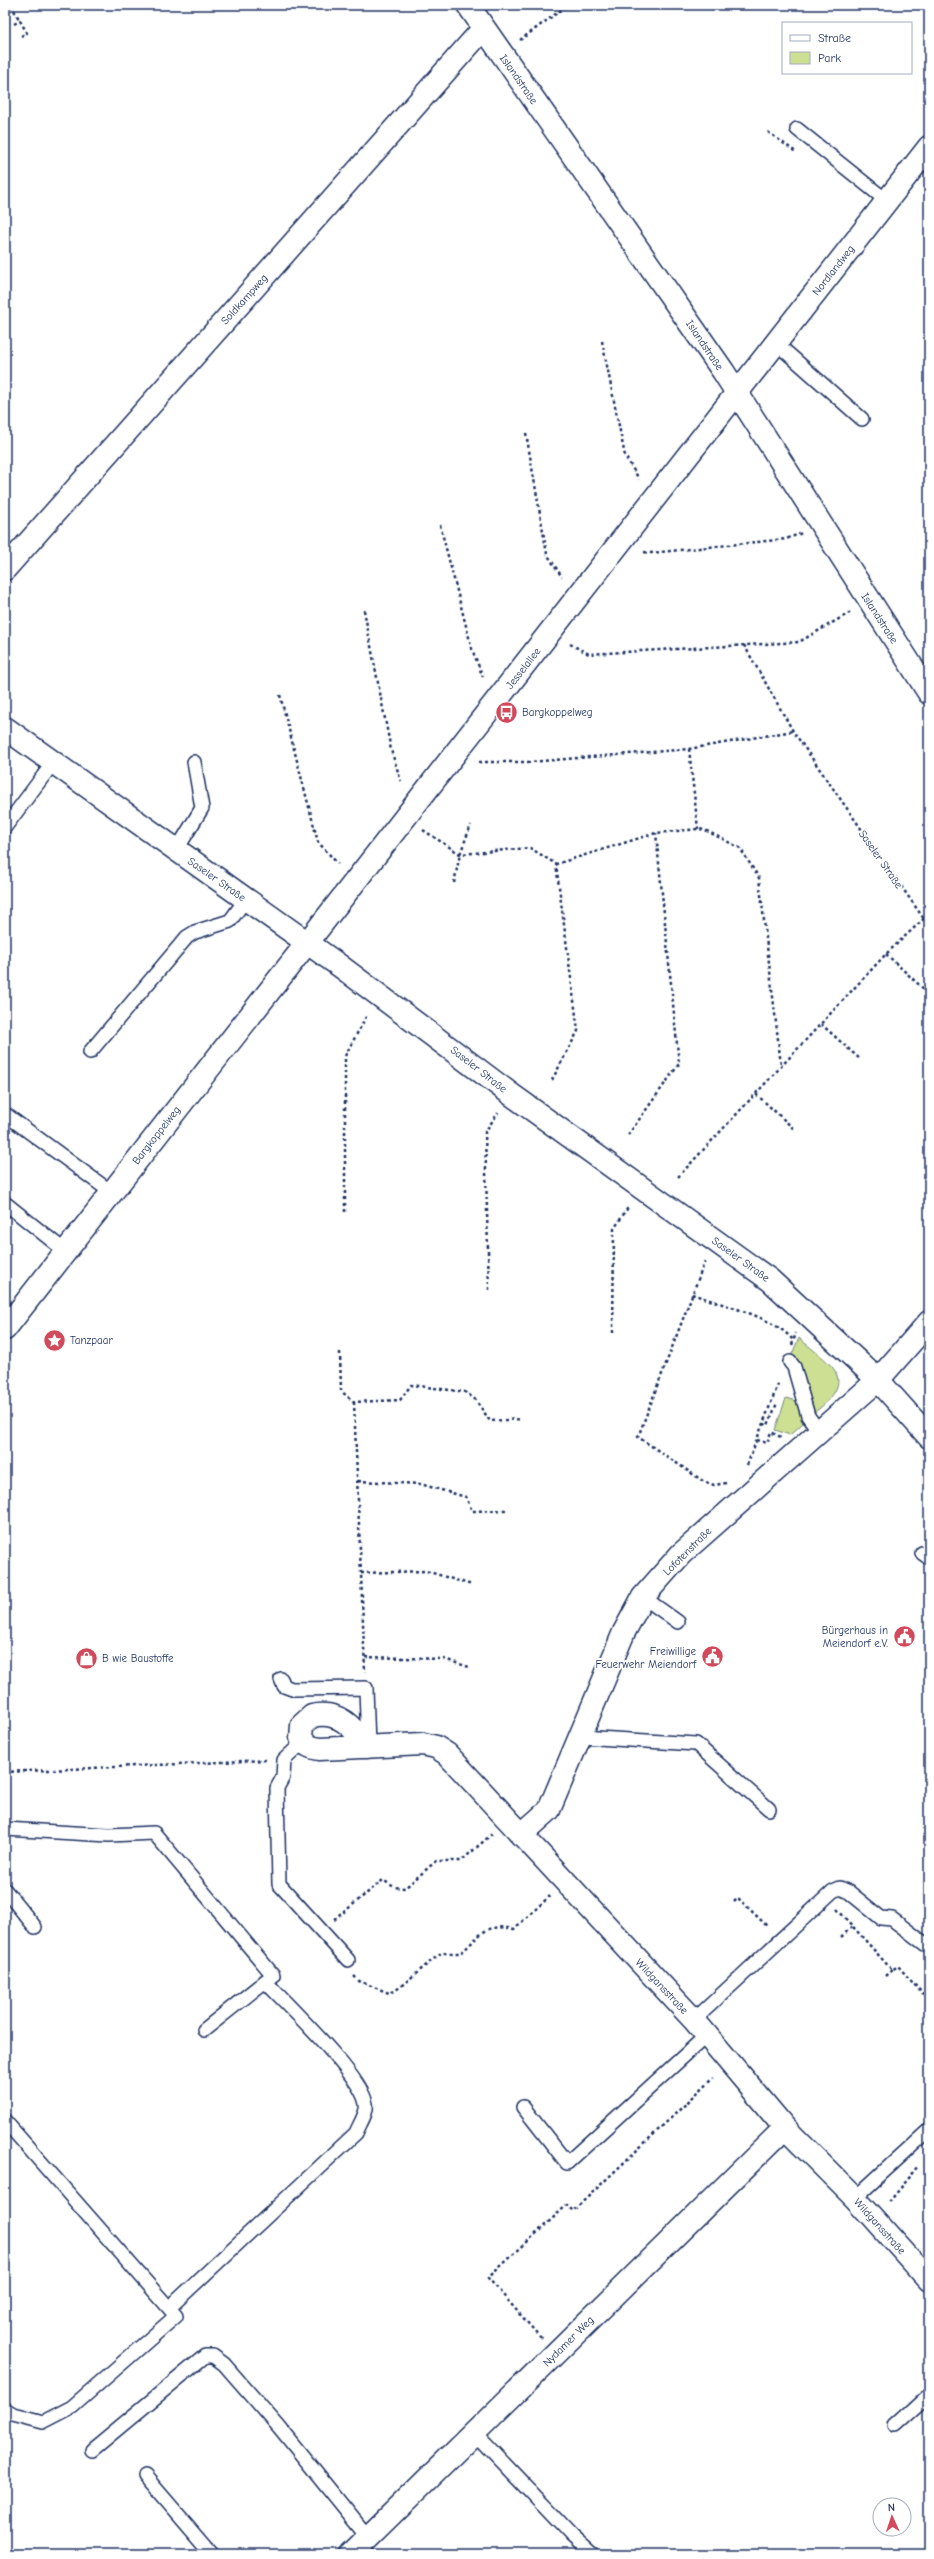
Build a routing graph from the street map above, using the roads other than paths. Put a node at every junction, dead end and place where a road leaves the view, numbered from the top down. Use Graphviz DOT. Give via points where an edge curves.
graph roads {
  1 [pos="468,5"];
  2 [pos="483,29"];
  3 [pos="797,129"];
  4 [pos="929,147"];
  5 [pos="886,201"];
  6 [pos="776,342"];
  7 [pos="737,392"];
  8 [pos="862,419"];
  9 [pos="5,569"];
  10 [pos="929,693"];
  11 [pos="5,728"];
  12 [pos="194,762"];
  13 [pos="53,763"];
  14 [pos="5,827"];
  15 [pos="176,851"];
  16 [pos="246,899"];
  17 [pos="307,943"];
  18 [pos="90,1052"];
  19 [pos="5,1114"];
  20 [pos="111,1192"];
  21 [pos="5,1203"];
  22 [pos="65,1251"];
  23 [pos="929,1322"];
  24 [pos="5,1329"];
  25 [pos="790,1362"];
  26 [pos="878,1380"];
  27 [pos="819,1431"];
  28 [pos="929,1437"];
  29 [pos="643,1597"];
  30 [pos="678,1622"];
  31 [pos="281,1680"];
  32 [pos="581,1737"];
  33 [pos="303,1742"];
  34 [pos="368,1747"];
  35 [pos="768,1809"];
  36 [pos="514,1827"];
  37 [pos="5,1829"];
  38 [pos="5,1890"];
  39 [pos="35,1927"];
  40 [pos="929,1947"];
  41 [pos="348,1960"];
  42 [pos="265,1982"];
  43 [pos="700,2028"];
  44 [pos="204,2030"];
  45 [pos="523,2107"];
  46 [pos="5,2121"];
  47 [pos="785,2128"];
  48 [pos="929,2130"];
  49 [pos="855,2198"];
  50 [pos="929,2280"];
  51 [pos="169,2308"];
  52 [pos="929,2396"];
  53 [pos="5,2409"];
  54 [pos="896,2426"];
  55 [pos="475,2433"];
  56 [pos="92,2450"];
  57 [pos="145,2476"];
  58 [pos="368,2537"];
  59 [pos="212,2554"];
  60 [pos="351,2554"];
  61 [pos="593,2554"];
  1 -- 2 [label="street, Islandstraße"];
  2 -- 7 [label="street, Islandstraße"];
  2 -- 9 [label="street, Soldkampweg"];
  3 -- 5 [label="lane"];
  4 -- 5 [label="street, Nordlandweg"];
  5 -- 6 [label="street, Nordlandweg"];
  6 -- 7 [label="street, Nordlandweg"];
  6 -- 8 [label="lane"];
  7 -- 10 [label="street, Islandstraße"];
  7 -- 17 [label="street, Jesselallee"];
  11 -- 13 [label="street, Saseler Straße"];
  12 -- 15 [label="lane" via="202,808"];
  13 -- 14 [label="lane"];
  13 -- 15 [label="street, Saseler Straße"];
  15 -- 16 [label="street, Saseler Straße"];
  16 -- 17 [label="street, Saseler Straße"];
  16 -- 18 [label="lane" via="230,921 187,937"];
  17 -- 20 [label="street, Bargkoppelweg"];
  17 -- 26 [label="street, Saseler Straße" via="423,1026 512,1095 770,1280"];
  19 -- 20 [label="lane"];
  20 -- 22 [label="street, Bargkoppelweg"];
  21 -- 22 [label="lane"];
  22 -- 24 [label="street, Bargkoppelweg"];
  23 -- 26 [label="street, Lofotenstraße"];
  25 -- 27 [label="lane" via="794,1367 808,1416"];
  26 -- 27 [label="street, Lofotenstraße"];
  26 -- 28 [label="street, Saseler Straße"];
  27 -- 29 [label="street, Lofotenstraße" via="681,1554"];
  29 -- 30 [label="lane"];
  29 -- 32 [label="street, Lofotenstraße" via="624,1632"];
  31 -- 34 [label="lane" via="284,1686 292,1689 366,1688"];
  32 -- 35 [label="lane" via="696,1744"];
  32 -- 36 [label="street, Lofotenstraße" via="549,1810"];
  33 -- 34 [label="street, Wildgansstraße" via="320,1749"];
  33 -- 34 [label="street" via="300,1730 304,1721 312,1716 324,1714 345,1721 354,1728"];
  33 -- 41 [label="lane" via="284,1760 283,1777 277,1788 279,1884"];
  34 -- 36 [label="street, Wildgansstraße" via="423,1744 436,1747 447,1754"];
  36 -- 43 [label="street, Wildgansstraße"];
  37 -- 42 [label="lane" via="109,1835 154,1833 273,1975"];
  38 -- 39 [label="lane"];
  40 -- 43 [label="lane" via="892,1919 881,1918 849,1892 840,1888 826,1897"];
  42 -- 44 [label="lane"];
  42 -- 51 [label="lane" via="362,2089 367,2106 356,2133"];
  43 -- 45 [label="lane" via="567,2162"];
  43 -- 47 [label="street, Wildgansstraße"];
  46 -- 51 [label="lane"];
  47 -- 49 [label="street, Wildgansstraße"];
  47 -- 55 [label="street, Nydamer Weg"];
  48 -- 49 [label="lane"];
  49 -- 50 [label="street, Wildgansstraße"];
  51 -- 53 [label="lane" via="176,2316 72,2407 43,2422 13,2414"];
  52 -- 54 [label="lane"];
  55 -- 58 [label="street, Nydamer Weg"];
  55 -- 61 [label="lane"];
  56 -- 58 [label="lane" via="205,2356 213,2356 224,2364 279,2427"];
  57 -- 59 [label="lane"];
  58 -- 60 [label="street, Nydamer Weg"];
}
